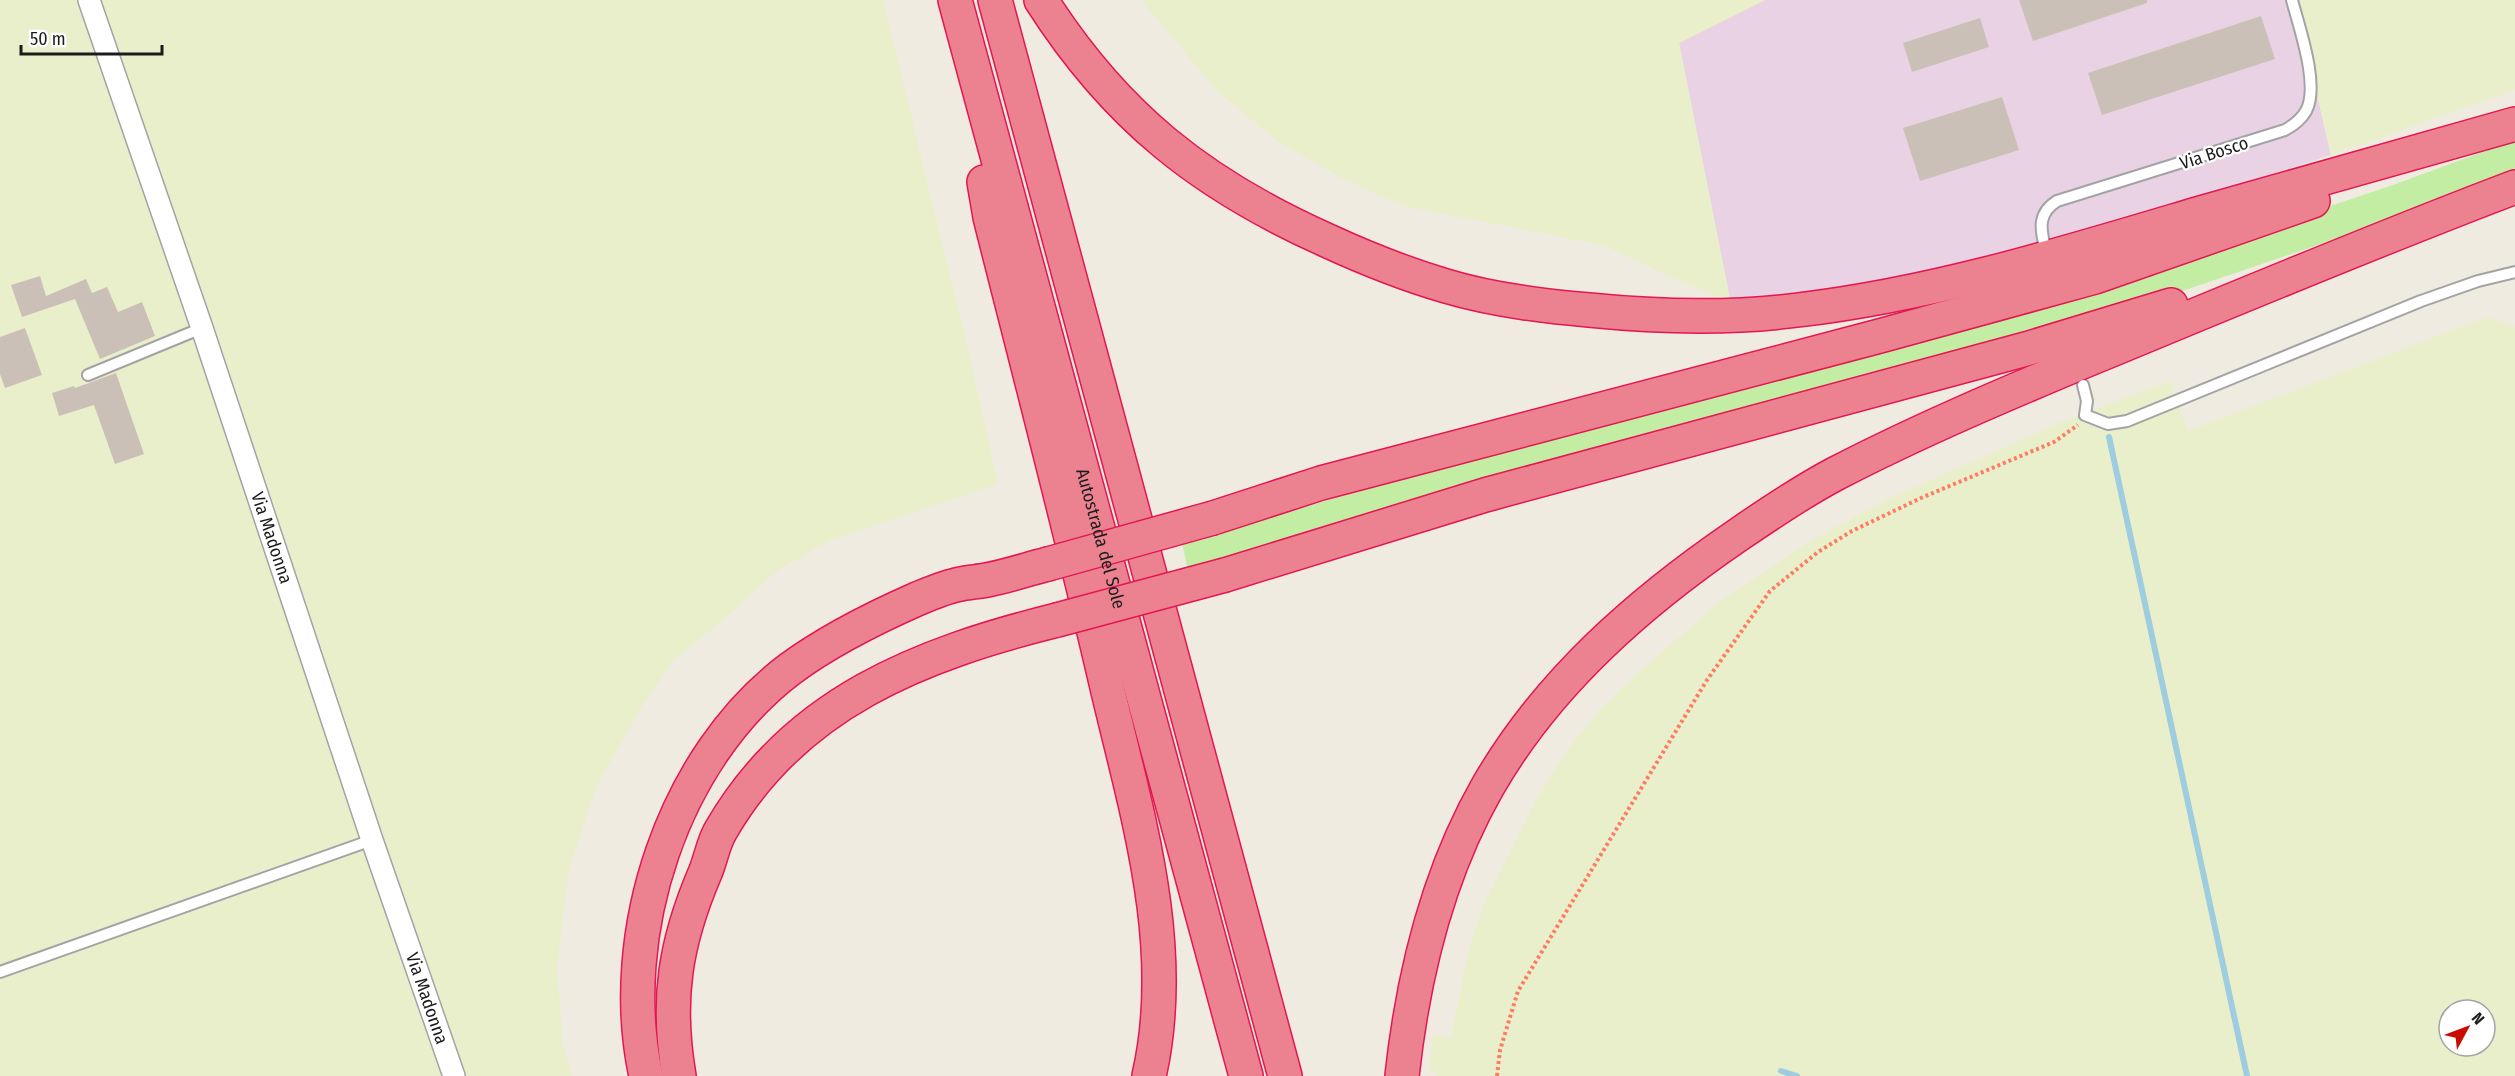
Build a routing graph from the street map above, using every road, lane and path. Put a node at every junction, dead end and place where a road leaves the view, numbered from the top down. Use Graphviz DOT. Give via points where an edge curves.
graph roads {
  1 [pos="89,0"];
  2 [pos="954,0"];
  3 [pos="995,0"];
  4 [pos="1041,0"];
  5 [pos="2292,0"];
  6 [pos="2515,125"];
  7 [pos="2515,187"];
  8 [pos="2373,241"];
  9 [pos="2045,247"];
  10 [pos="2515,272"];
  11 [pos="202,328"];
  12 [pos="88,375"];
  13 [pos="2083,385"];
  14 [pos="2085,415"];
  15 [pos="372,840"];
  16 [pos="0,972"];
  17 [pos="454,1076"];
  18 [pos="646,1076"];
  19 [pos="680,1076"];
  20 [pos="1149,1076"];
  21 [pos="1246,1076"];
  22 [pos="1285,1076"];
  23 [pos="1401,1076"];
  24 [pos="1497,1076"];
  1 -- 11 [label="street, Via Madonna"];
  2 -- 20 [label="highway" via="990,217 1095,634 1149,876 1159,979 1158,1026"];
  2 -- 21 [label="highway, Autostrada del Sole"];
  3 -- 22 [label="highway, Autostrada del Sole"];
  4 -- 6 [label="highway" via="1107,90 1137,119 1196,169 1265,210 1398,271 1450,287 1507,300 1635,315 1741,315 1883,297 2077,250"];
  5 -- 9 [label="lane, Via Bosco" via="2311,84 2309,105 2300,119 2285,130 2057,201 2047,208 2041,221"];
  6 -- 18 [label="highway, bridge" via="2095,278 1320,483 1213,518 956,585 876,618 789,670 717,746 691,785 660,860 648,904 637,983"];
  7 -- 8 [label="highway"];
  8 -- 19 [label="highway, bridge" via="2026,349 1485,495 1225,575 1011,631 926,660 859,692 779,754 745,793 719,832 690,908 674,975 672,1008"];
  8 -- 23 [label="highway" via="2048,377 1835,474 1705,558 1644,606 1599,646 1534,717 1468,824 1440,893 1419,967"];
  10 -- 14 [label="lane" via="2421,301 2127,421 2108,424"];
  11 -- 12 [label="lane"];
  11 -- 15 [label="street, Via Madonna"];
  13 -- 14 [label="lane"];
  14 -- 24 [label="path" via="2077,426 2054,442 1852,531 1818,552 1770,591 1707,680 1518,991 1500,1050"];
  15 -- 16 [label="lane"];
  15 -- 17 [label="street, Via Madonna"];
}
